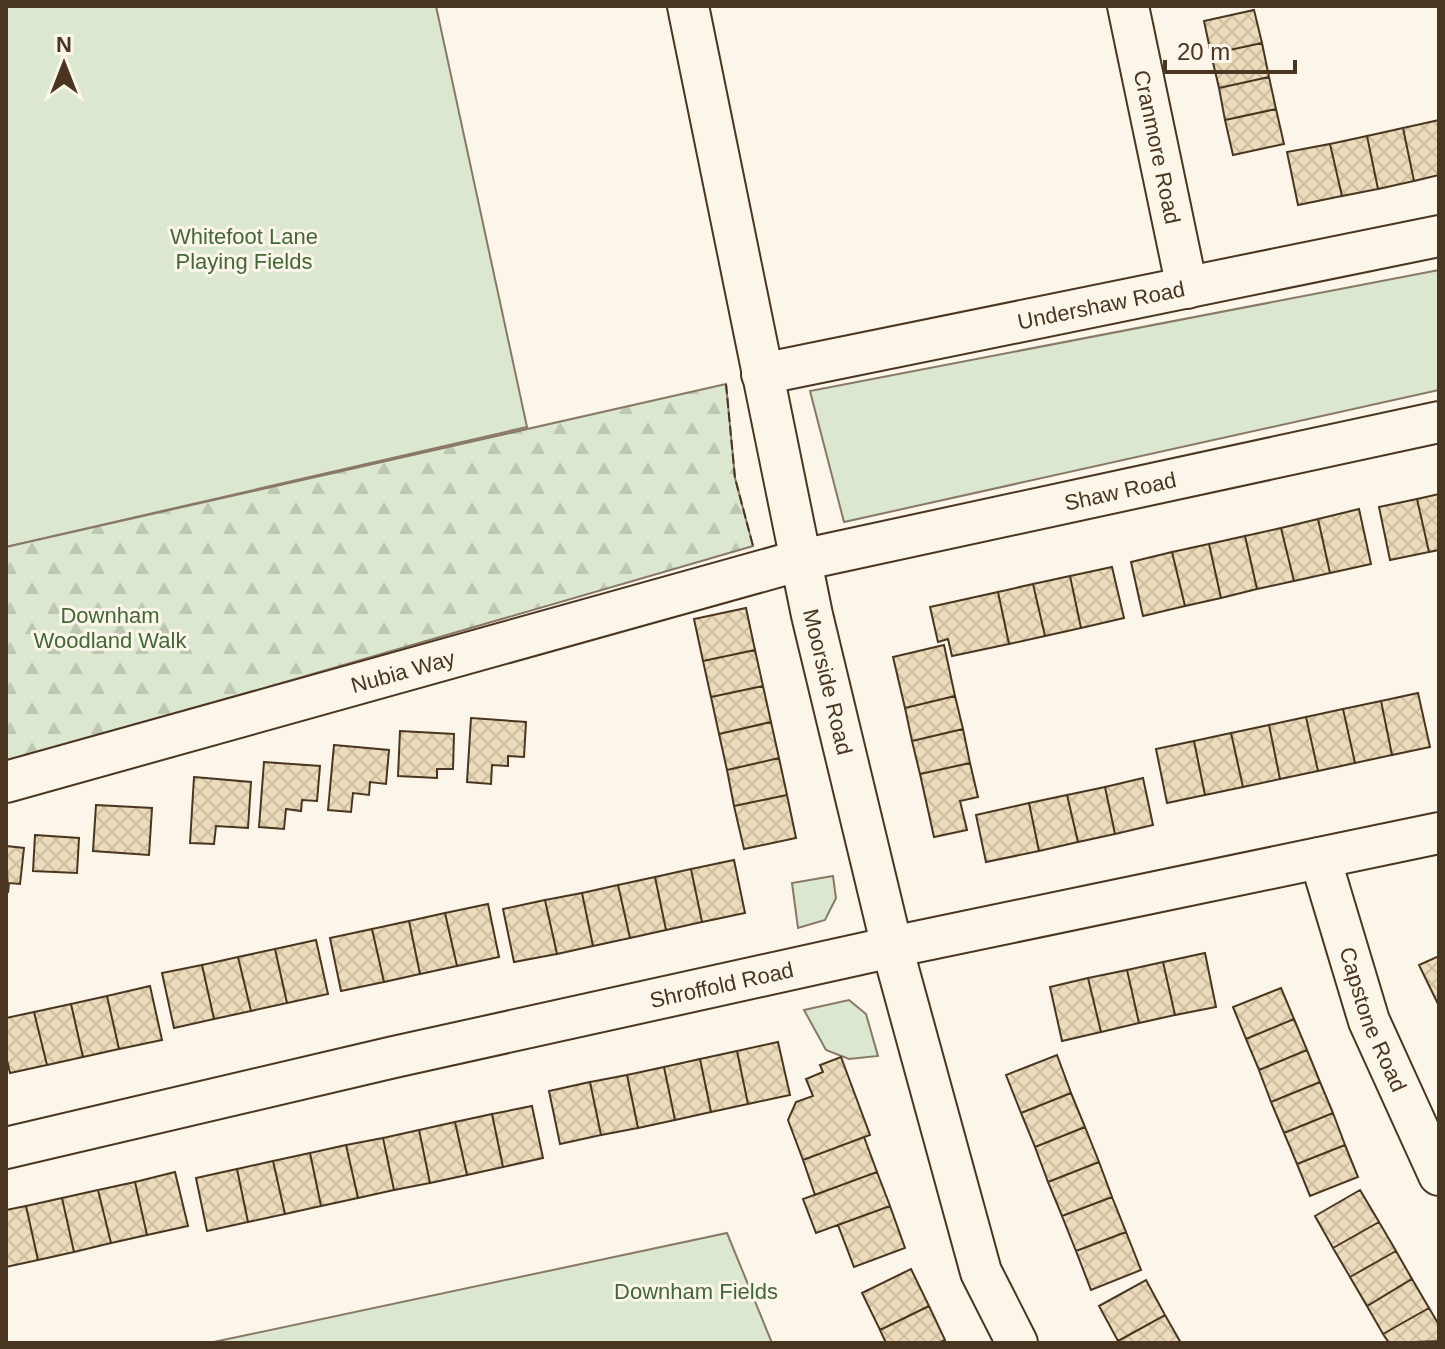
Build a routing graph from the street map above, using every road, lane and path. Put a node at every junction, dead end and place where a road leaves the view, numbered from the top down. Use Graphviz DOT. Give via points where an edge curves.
graph roads {
  1 [pos="688,6"];
  2 [pos="1128,6"];
  3 [pos="1439,236"];
  4 [pos="1187,288"];
  5 [pos="762,374"];
  6 [pos="1439,422"];
  7 [pos="801,560"];
  8 [pos="6,782"];
  9 [pos="1439,833"];
  10 [pos="1320,858"];
  11 [pos="892,947"];
  12 [pos="6,1148"];
  13 [pos="1439,1175"];
  14 [pos="1017,1343"];
  1 -- 5 [label="street, Moorside Road"];
  2 -- 4 [label="street, Cranmore Road"];
  3 -- 4 [label="street, Undershaw Road"];
  4 -- 5 [label="street, Undershaw Road"];
  5 -- 7 [label="street, Moorside Road"];
  6 -- 7 [label="street, Shaw Road"];
  7 -- 8 [label="street, Nubia Way"];
  7 -- 11 [label="street, Moorside Road"];
  9 -- 10 [label="street, Shroffold Road"];
  10 -- 11 [label="street, Shroffold Road"];
  10 -- 13 [label="street, Capstone Road" via="1369,1021"];
  11 -- 12 [label="street, Shroffold Road"];
  11 -- 14 [label="street, Moorside Road" via="981,1272"];
}
